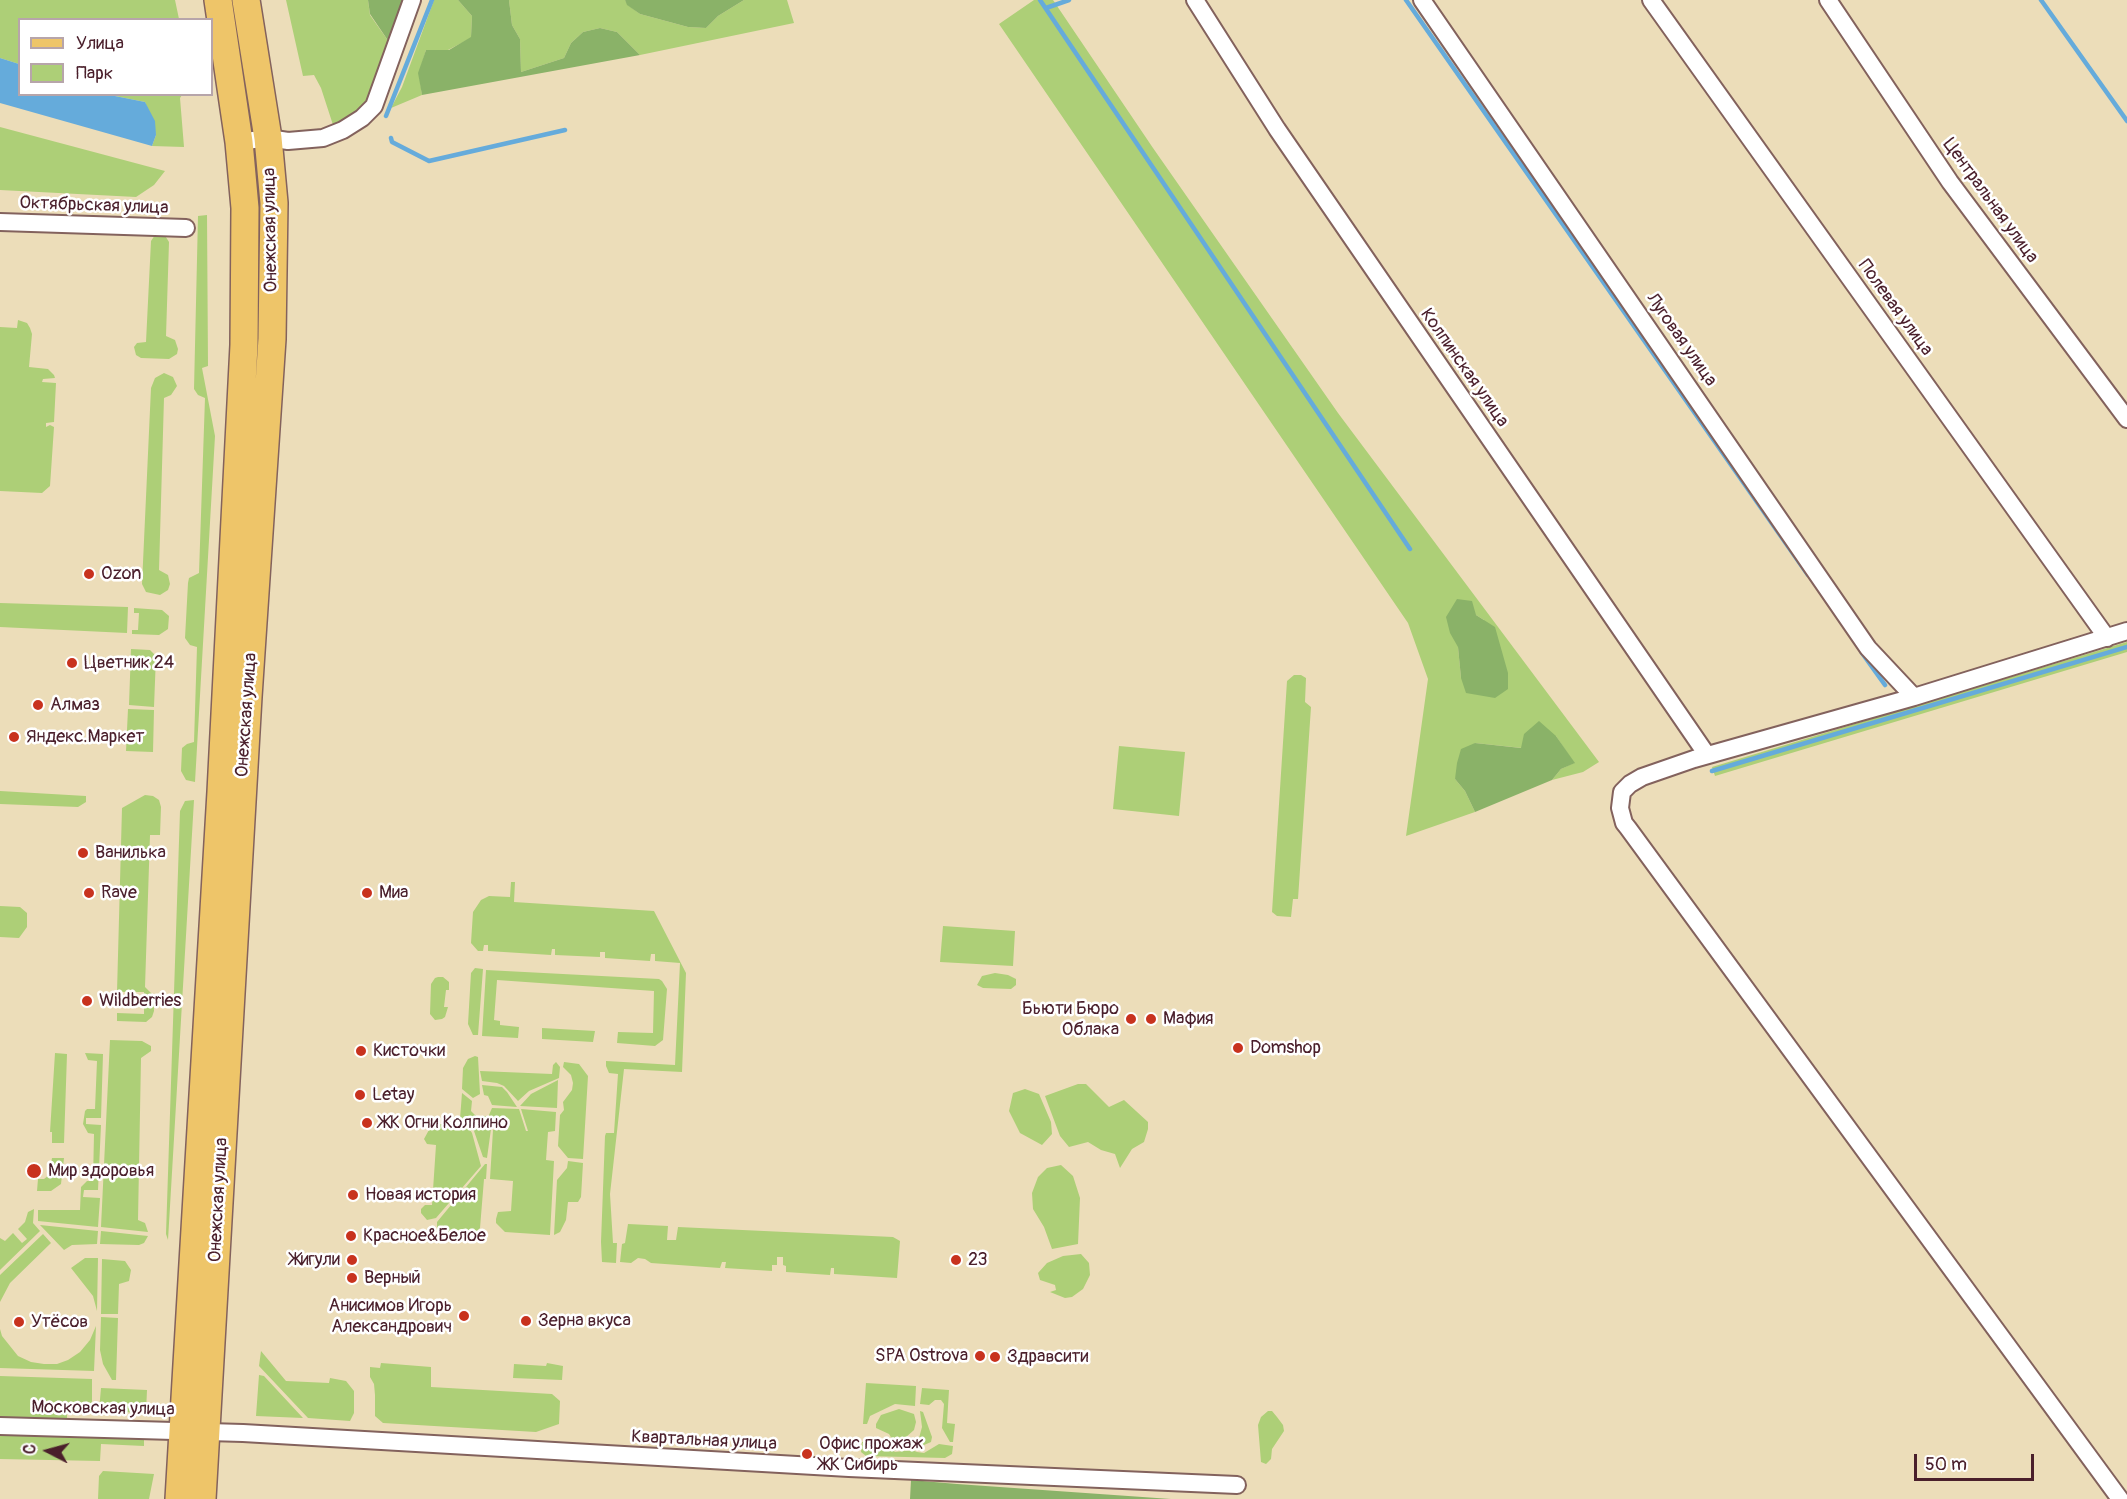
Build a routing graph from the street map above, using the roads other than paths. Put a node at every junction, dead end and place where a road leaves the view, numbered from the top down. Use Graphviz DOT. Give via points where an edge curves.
graph roads {
  1 [pos="218,0"];
  2 [pos="246,0"];
  3 [pos="412,0"];
  4 [pos="1195,0"];
  5 [pos="1422,0"];
  6 [pos="1651,0"];
  7 [pos="1828,0"];
  8 [pos="268,138"];
  9 [pos="239,142"];
  10 [pos="0,222"];
  11 [pos="186,228"];
  12 [pos="2127,419"];
  13 [pos="2127,631"];
  14 [pos="2107,638"];
  15 [pos="1914,697"];
  16 [pos="1707,755"];
  17 [pos="0,1426"];
  18 [pos="194,1431"];
  19 [pos="1237,1485"];
  20 [pos="179,1499"];
  21 [pos="202,1499"];
  22 [pos="2120,1499"];
  1 -- 9 [label="main road, Онежская улица"];
  2 -- 8 [label="main road, Онежская улица"];
  3 -- 8 [label="street" via="374,106 362,118 323,138"];
  4 -- 16 [label="street, Колпинская улица" via="1283,139"];
  5 -- 15 [label="street, Луговая улица" via="1868,648"];
  6 -- 14 [label="street, Полевая улица"];
  7 -- 12 [label="street, Центральная улица" via="1950,182"];
  8 -- 9 [label="street"];
  8 -- 18 [label="main road, Онежская улица" via="274,203 272,339"];
  9 -- 18 [label="main road, Онежская улица" via="245,208 244,345 219,816"];
  10 -- 11 [label="street, Октябрьская улица"];
  13 -- 14 [label="street"];
  14 -- 15 [label="street"];
  15 -- 16 [label="street"];
  16 -- 22 [label="street" via="1630,784 1622,792 1620,808 1624,823"];
  17 -- 18 [label="street, Московская улица"];
  18 -- 19 [label="street, Квартальная улица" via="860,1469"];
  18 -- 20 [label="main road"];
  18 -- 21 [label="main road"];
}
